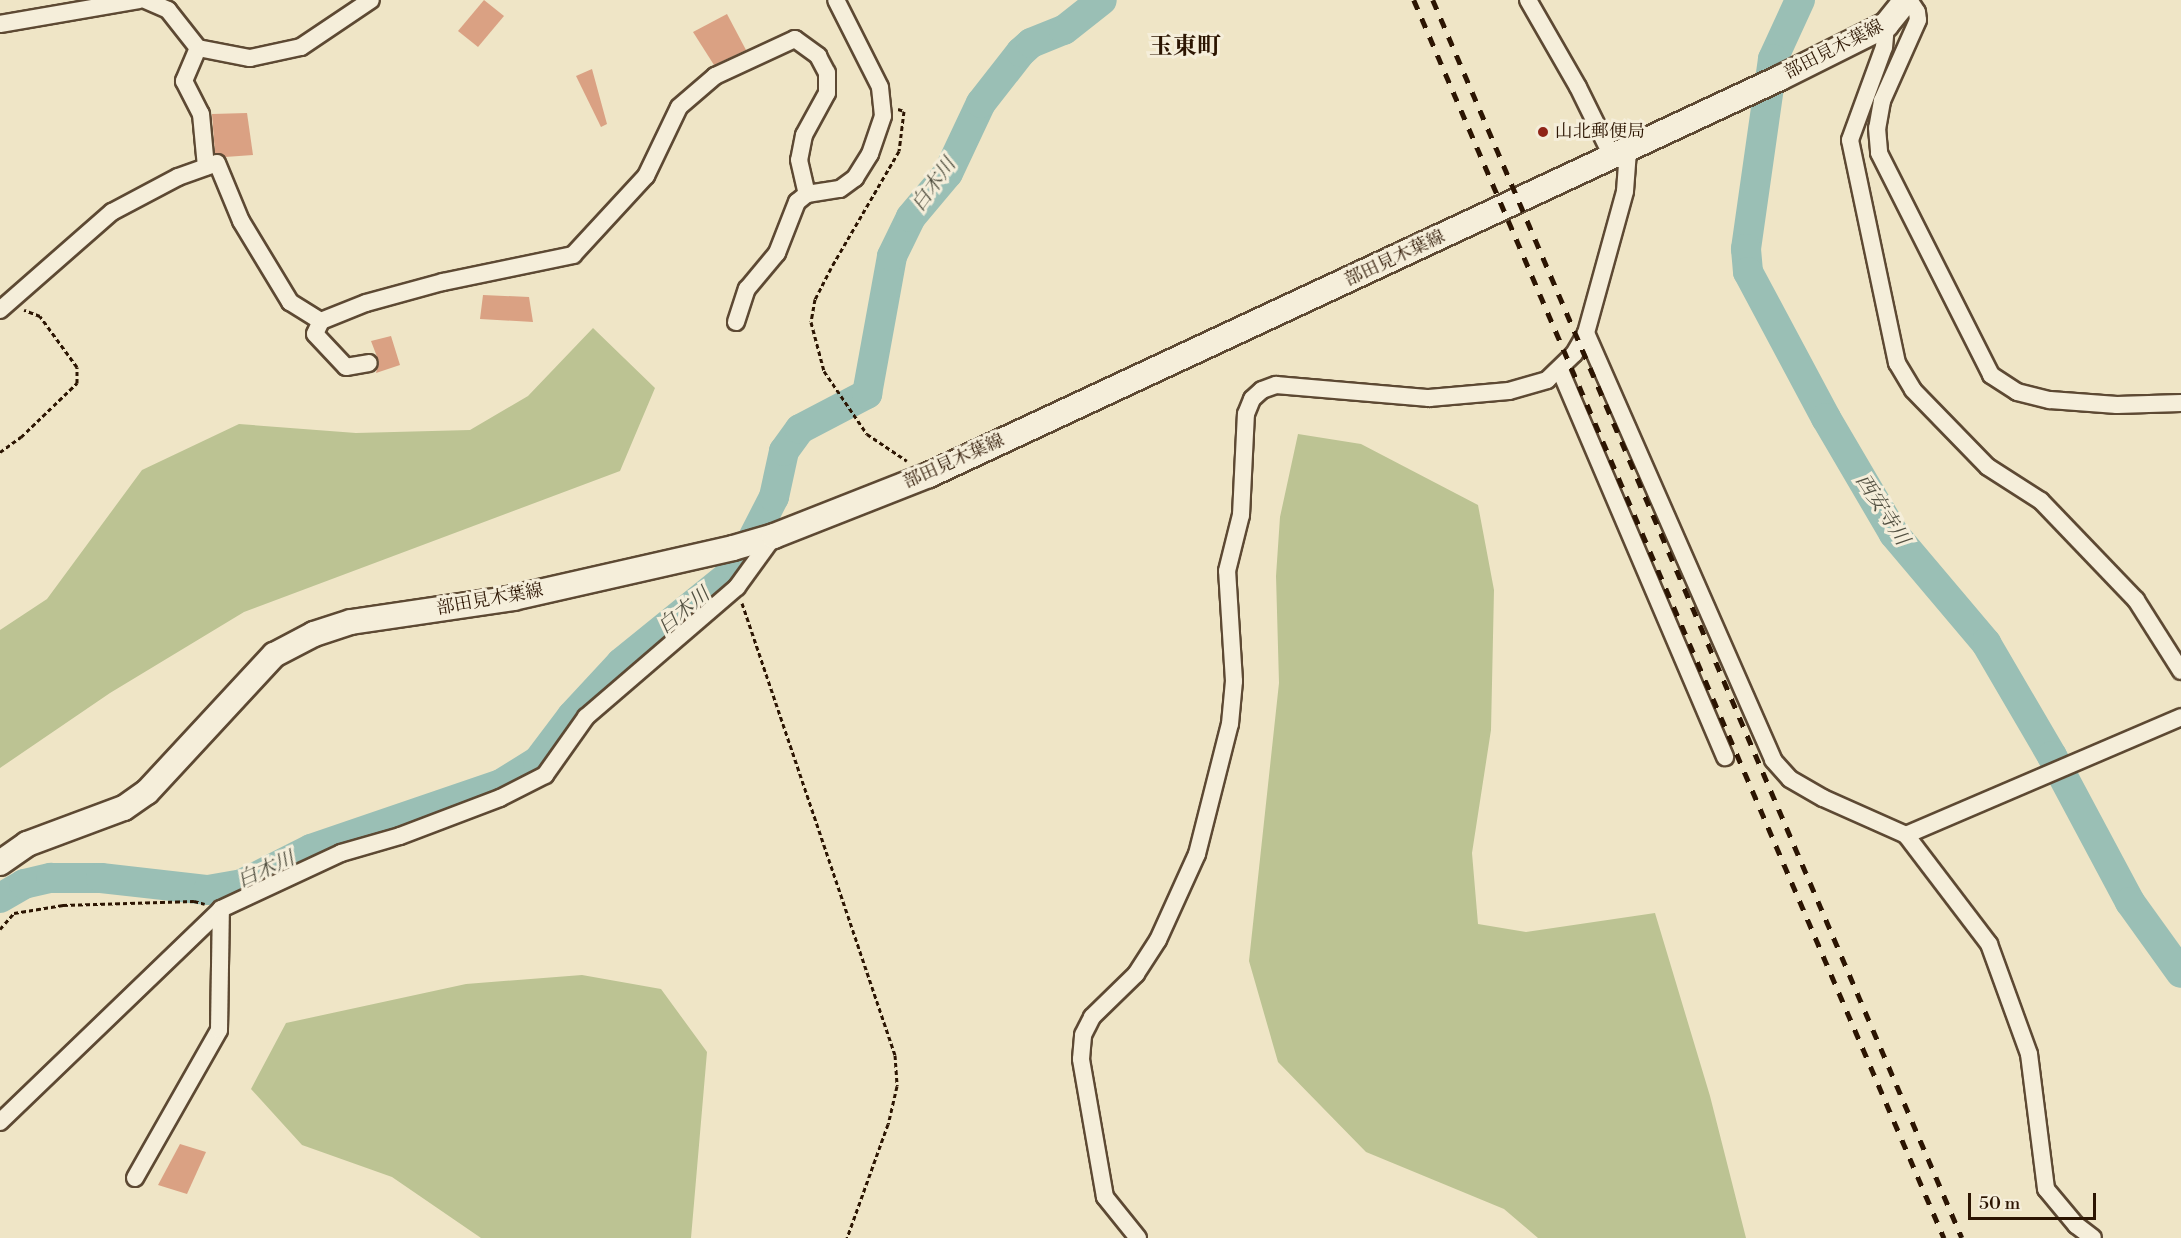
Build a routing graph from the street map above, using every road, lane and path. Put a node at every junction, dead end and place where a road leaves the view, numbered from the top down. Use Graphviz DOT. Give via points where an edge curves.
graph roads {
  1 [pos="139,0"];
  2 [pos="146,0"];
  3 [pos="371,0"];
  4 [pos="836,0"];
  5 [pos="1528,0"];
  6 [pos="1908,0"];
  7 [pos="59,5"];
  8 [pos="0,24"];
  9 [pos="1886,25"];
  10 [pos="198,48"];
  11 [pos="882,104"];
  12 [pos="1621,154"];
  13 [pos="206,167"];
  14 [pos="807,194"];
  15 [pos="3,308"];
  16 [pos="321,321"];
  17 [pos="736,322"];
  18 [pos="1586,333"];
  19 [pos="369,363"];
  20 [pos="1560,370"];
  21 [pos="2181,404"];
  22 [pos="0,452"];
  23 [pos="929,475"];
  24 [pos="768,537"];
  25 [pos="737,587"];
  26 [pos="2181,671"];
  27 [pos="2181,717"];
  28 [pos="1725,757"];
  29 [pos="1906,835"];
  30 [pos="0,863"];
  31 [pos="221,909"];
  32 [pos="0,929"];
  33 [pos="0,1122"];
  34 [pos="135,1178"];
  35 [pos="847,1238"];
  36 [pos="1138,1238"];
  37 [pos="2093,1238"];
  1 -- 7 [label="street"];
  2 -- 10 [label="street" via="168,10"];
  3 -- 10 [label="street" via="301,47 250,58"];
  4 -- 11 [label="street" via="880,87"];
  5 -- 12 [label="street"];
  6 -- 9 [label="main road, 部田見木葉線"];
  6 -- 21 [label="street" via="1918,20 1882,101 1877,128 1879,153 1991,375 2017,392 2050,400"];
  7 -- 8 [label="street"];
  9 -- 12 [label="main road, 部田見木葉線"];
  9 -- 26 [label="street" via="1884,47 1850,140 1897,363 1913,390 1988,467 2041,501 2136,600"];
  10 -- 13 [label="street" via="184,81 201,114"];
  11 -- 14 [label="street" via="883,117 870,154 855,178 840,189"];
  11 -- 23 [label="path" via="903,111 899,151 831,268 815,299 810,322 824,371 867,434"];
  12 -- 18 [label="street" via="1625,191"];
  12 -- 23 [label="main road, 部田見木葉線"];
  13 -- 15 [label="street" via="178,177 112,212"];
  13 -- 16 [label="street" via="216,163 241,221 290,302"];
  14 -- 16 [label="street" via="799,160 804,135 827,93 827,73 818,56 795,39 716,76 679,106 646,176 573,255 443,282 366,303"];
  14 -- 17 [label="street" via="797,202 777,253 747,289"];
  15 -- 22 [label="path" via="40,316 77,367 77,383"];
  16 -- 19 [label="street" via="315,334 346,367"];
  18 -- 20 [label="street"];
  18 -- 29 [label="street" via="1773,760 1790,779 1823,798"];
  20 -- 28 [label="street"];
  20 -- 36 [label="street" via="1547,380 1509,391 1430,398 1282,385 1262,390 1252,399 1246,414 1241,515 1227,572 1234,681 1230,724 1197,854 1158,940 1136,974 1092,1017 1083,1035 1081,1059 1105,1197"];
  23 -- 24 [label="main road, 部田見木葉線"];
  24 -- 25 [label="street"];
  24 -- 30 [label="main road, 部田見木葉線" via="513,598 351,622 314,634 274,655 147,792 124,808 27,844"];
  25 -- 31 [label="street" via="586,717 545,775 500,798 400,836 341,853"];
  25 -- 35 [label="path" via="895,1055 897,1086 888,1124"];
  27 -- 29 [label="street"];
  29 -- 37 [label="street" via="1989,944 1997,961 2029,1054 2046,1189 2076,1225"];
  31 -- 32 [label="path" via="194,901 80,903 14,913"];
  31 -- 33 [label="street"];
  31 -- 34 [label="street" via="219,1030"];
}
